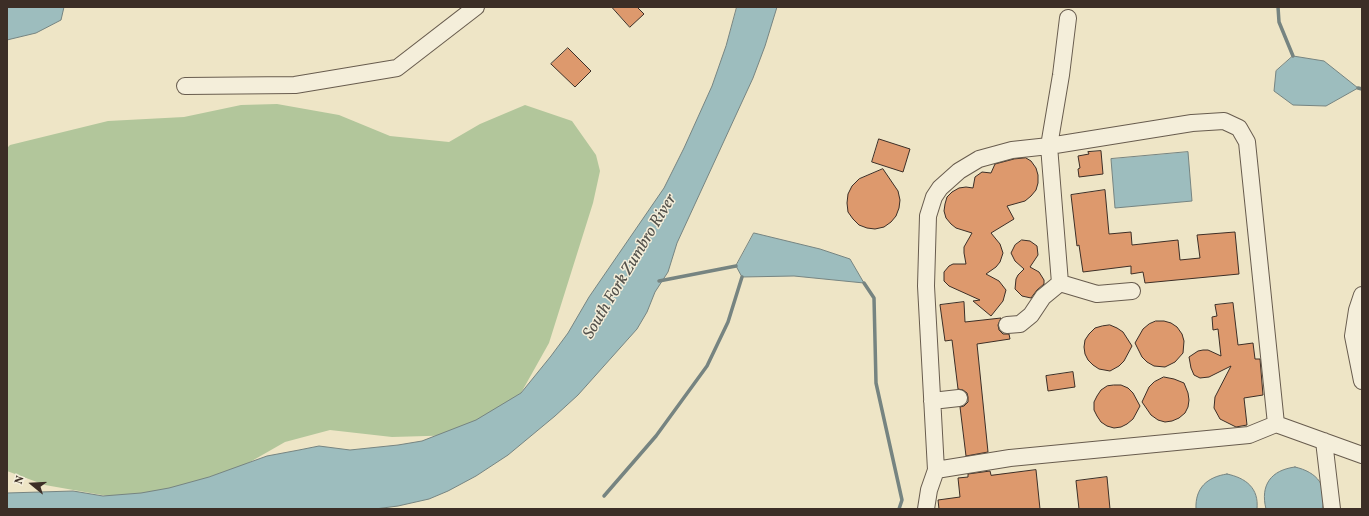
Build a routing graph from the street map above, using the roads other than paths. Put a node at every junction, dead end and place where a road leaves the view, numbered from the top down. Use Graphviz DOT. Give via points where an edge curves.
graph roads {
  1 [pos="476,7"];
  2 [pos="1068,18"];
  3 [pos="185,86"];
  4 [pos="1049,146"];
  5 [pos="1060,283"];
  6 [pos="1132,291"];
  7 [pos="1362,295"];
  8 [pos="1007,325"];
  9 [pos="1362,382"];
  10 [pos="959,398"];
  11 [pos="932,400"];
  12 [pos="1276,424"];
  13 [pos="1324,441"];
  14 [pos="1360,451"];
  15 [pos="936,470"];
  16 [pos="926,509"];
  17 [pos="1332,509"];
  1 -- 3 [label="lane" via="397,68 295,85"];
  2 -- 4 [label="lane"];
  4 -- 5 [label="lane"];
  4 -- 11 [label="lane" via="1012,150 979,159 959,170 934,197 928,216 926,286"];
  4 -- 12 [label="lane" via="1192,123 1224,121 1239,128 1247,142"];
  5 -- 6 [label="lane" via="1096,294"];
  5 -- 8 [label="lane" via="1020,324"];
  7 -- 9 [label="lane" via="1353,336"];
  10 -- 11 [label="lane"];
  11 -- 15 [label="lane"];
  12 -- 13 [label="lane"];
  12 -- 15 [label="lane" via="1249,435 1010,458"];
  13 -- 14 [label="lane"];
  13 -- 17 [label="lane"];
  15 -- 16 [label="lane"];
}
